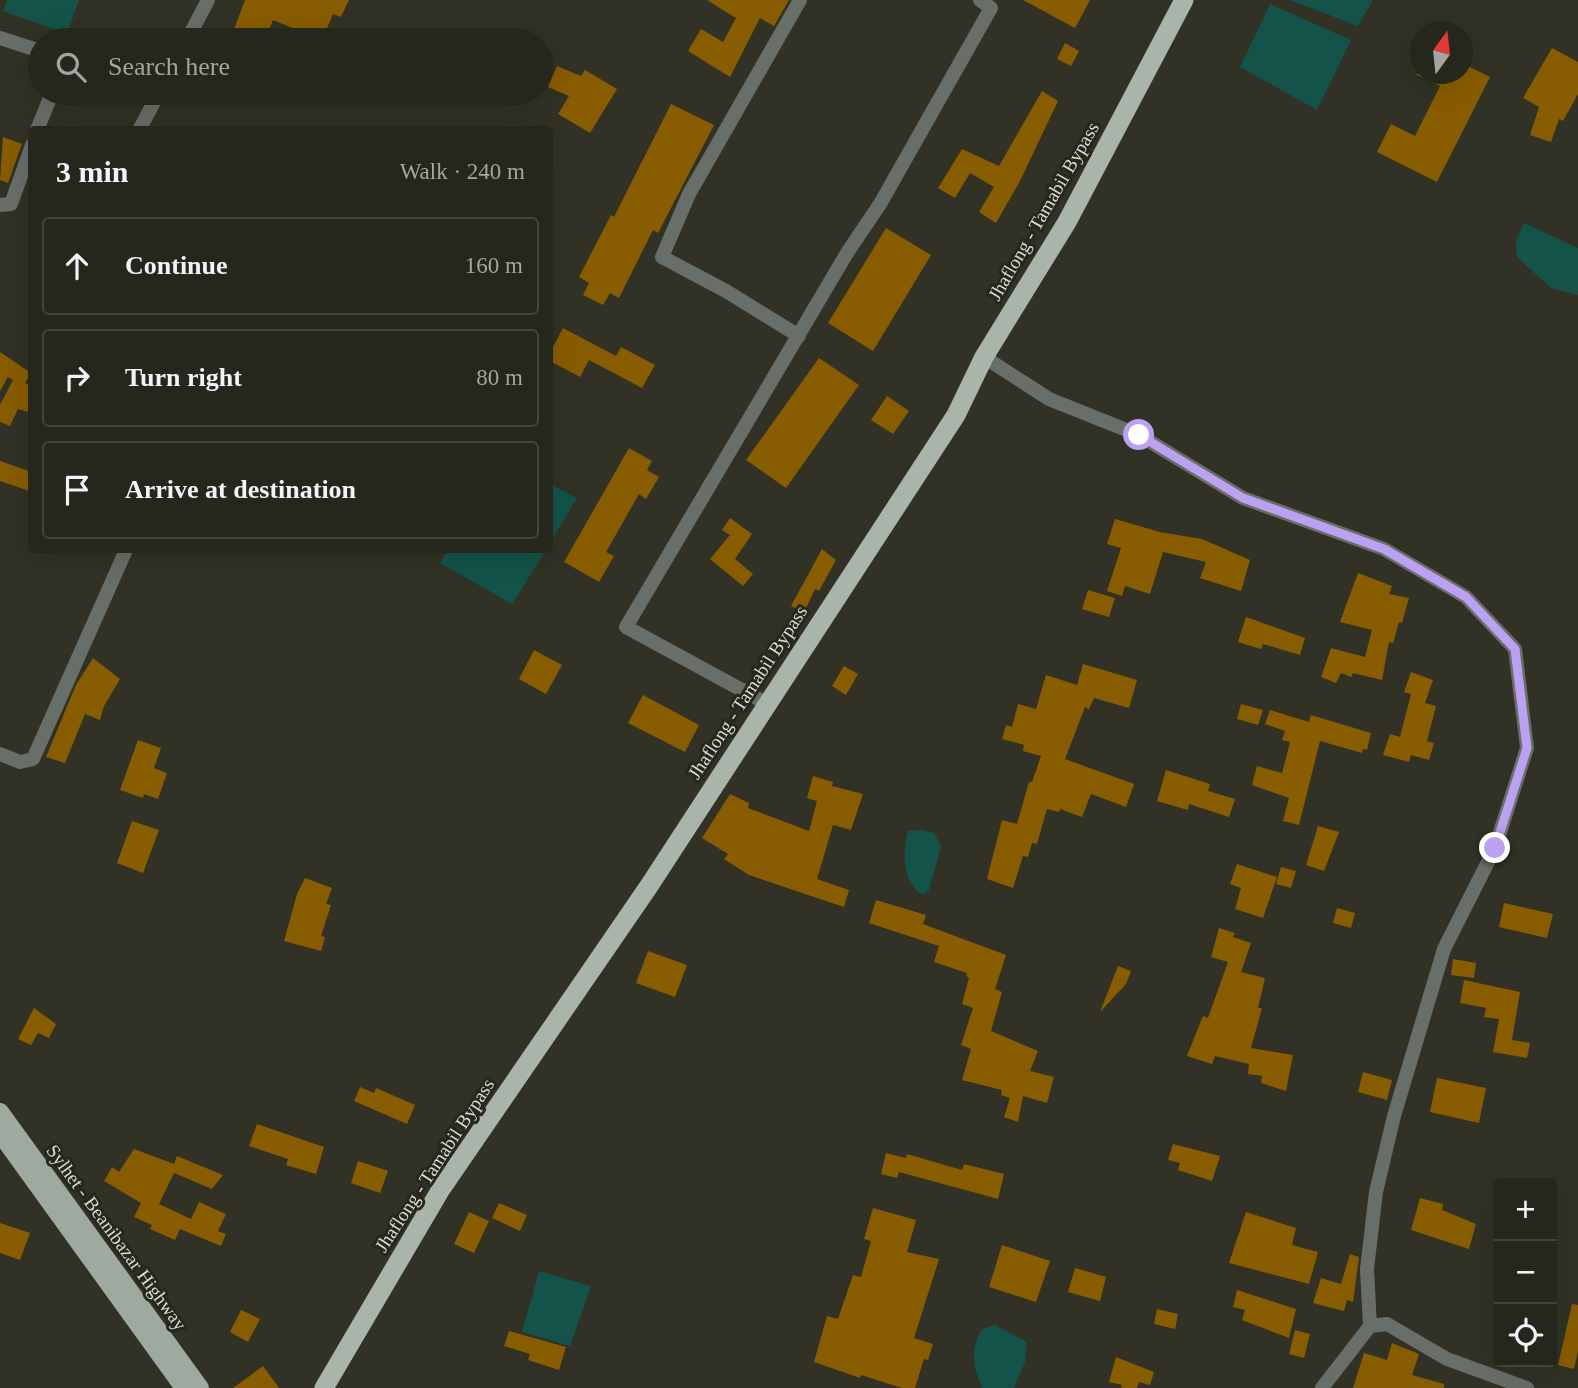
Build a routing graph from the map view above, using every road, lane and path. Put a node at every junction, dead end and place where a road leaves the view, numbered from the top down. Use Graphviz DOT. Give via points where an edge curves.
graph roads {
  1 [pos="208,0"];
  2 [pos="800,0"];
  3 [pos="980,0"];
  4 [pos="1183,2"];
  5 [pos="193,28"];
  6 [pos="0,38"];
  7 [pos="28,47"];
  8 [pos="47,105"];
  9 [pos="151,105"];
  10 [pos="39,126"];
  11 [pos="141,126"];
  12 [pos="28,156"];
  13 [pos="0,205"];
  14 [pos="799,336"];
  15 [pos="984,357"];
  16 [pos="126,553"];
  17 [pos="766,703"];
  18 [pos="0,754"];
  19 [pos="0,1112"];
  20 [pos="1,1137"];
  21 [pos="1370,1326"];
  22 [pos="184,1388"];
  23 [pos="200,1388"];
  24 [pos="324,1388"];
  25 [pos="1322,1388"];
  26 [pos="1527,1388"];
  1 -- 5 [label="street"];
  2 -- 14 [label="street" via="689,194 662,257"];
  3 -- 14 [label="street" via="991,8"];
  4 -- 15 [label="highway, Jhaflong - Tamabil Bypass" via="1067,222"];
  6 -- 7 [label="street"];
  8 -- 10 [label="street"];
  9 -- 11 [label="street"];
  12 -- 13 [label="street" via="11,204"];
  14 -- 17 [label="street" via="626,627"];
  15 -- 17 [label="highway, Jhaflong - Tamabil Bypass" via="956,415"];
  15 -- 21 [label="street" via="1049,399 1139,435 1243,498 1384,549 1466,597 1515,649 1527,748 1495,848 1444,949 1394,1116 1376,1192 1367,1269"];
  16 -- 18 [label="street" via="33,759 20,762"];
  17 -- 24 [label="highway, Jhaflong - Tamabil Bypass" via="649,886 441,1189"];
  19 -- 23 [label="main road, Sylhet - Beanibazar Highway"];
  20 -- 22 [label="main road, Sylhet - Beanibazar Highway"];
  21 -- 25 [label="street"];
  21 -- 26 [label="street" via="1387,1324 1447,1359"];
}
